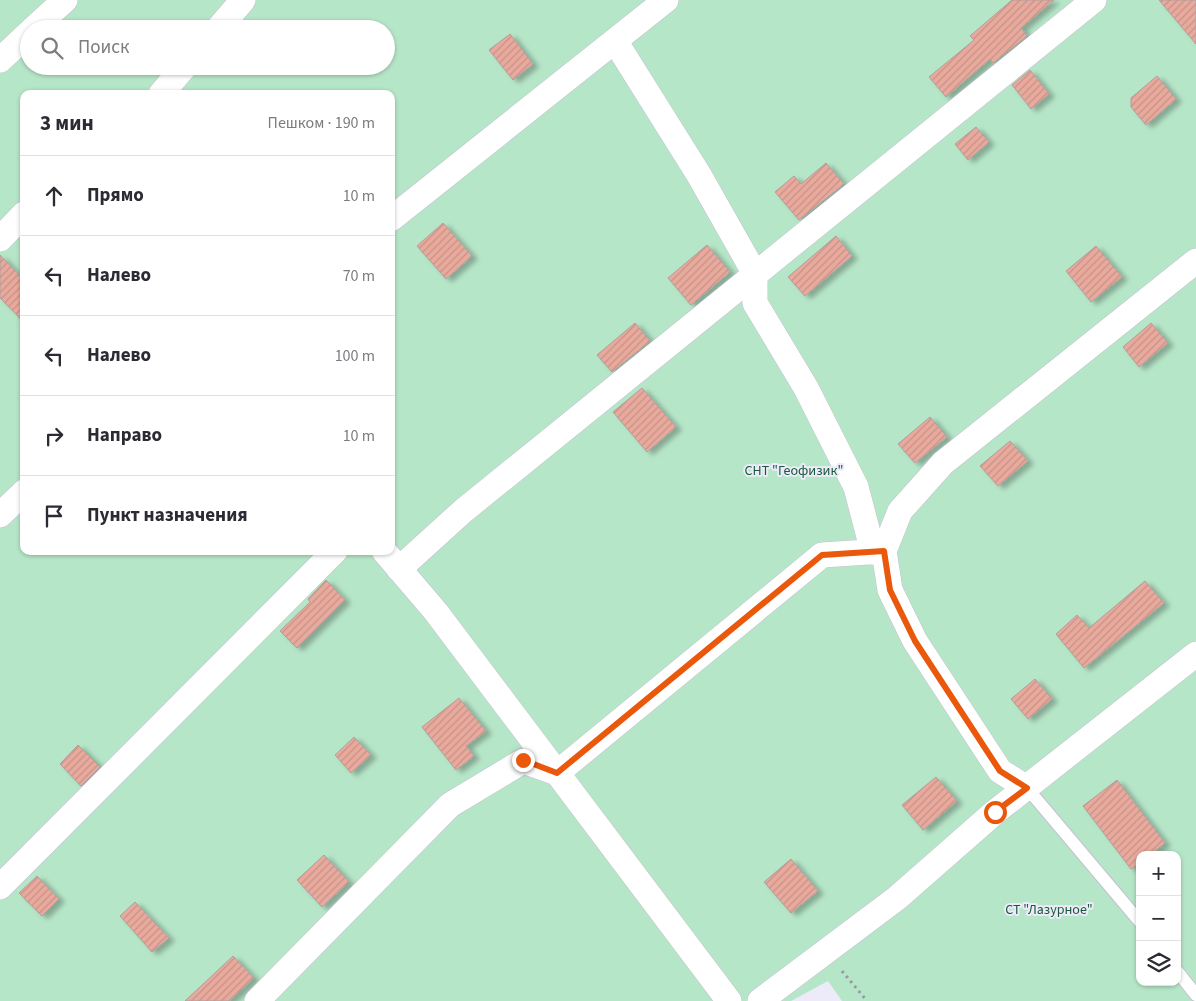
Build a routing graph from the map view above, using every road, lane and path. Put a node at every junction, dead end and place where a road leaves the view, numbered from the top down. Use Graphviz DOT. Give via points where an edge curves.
graph roads {
  1 [pos="65,0"];
  2 [pos="243,0"];
  3 [pos="666,0"];
  4 [pos="1094,0"];
  5 [pos="44,20"];
  6 [pos="226,20"];
  7 [pos="20,41"];
  8 [pos="615,41"];
  9 [pos="0,60"];
  10 [pos="177,75"];
  11 [pos="164,90"];
  12 [pos="395,216"];
  13 [pos="20,218"];
  14 [pos="0,239"];
  15 [pos="1196,261"];
  16 [pos="755,274"];
  17 [pos="20,496"];
  18 [pos="0,515"];
  19 [pos="878,552"];
  20 [pos="331,555"];
  21 [pos="392,560"];
  22 [pos="1196,654"];
  23 [pos="557,773"];
  24 [pos="1027,788"];
  25 [pos="0,887"];
  26 [pos="1136,917"];
  27 [pos="826,951"];
  28 [pos="1181,976"];
  29 [pos="1196,995"];
  30 [pos="257,1001"];
  31 [pos="729,1001"];
  32 [pos="760,1001"];
  33 [pos="867,1001"];
  1 -- 5 [label="street"];
  2 -- 6 [label="street"];
  3 -- 8 [label="street"];
  4 -- 16 [label="street"];
  7 -- 9 [label="street"];
  8 -- 12 [label="street"];
  8 -- 16 [label="street" via="699,175"];
  10 -- 11 [label="street"];
  13 -- 14 [label="street"];
  15 -- 19 [label="street" via="943,463 900,511"];
  16 -- 19 [label="street" via="755,302 806,388 856,487"];
  16 -- 21 [label="street" via="463,511"];
  17 -- 18 [label="street"];
  19 -- 23 [label="street" via="822,555"];
  19 -- 24 [label="street" via="890,590 915,641 1000,771"];
  20 -- 25 [label="street"];
  21 -- 23 [label="street" via="436,612"];
  22 -- 24 [label="street"];
  23 -- 30 [label="street" via="523,760 450,805"];
  23 -- 31 [label="street"];
  24 -- 26 [label="lane"];
  24 -- 27 [label="street" via="897,898"];
  27 -- 32 [label="street"];
  27 -- 33 [label="path"];
  28 -- 29 [label="lane"];
}
